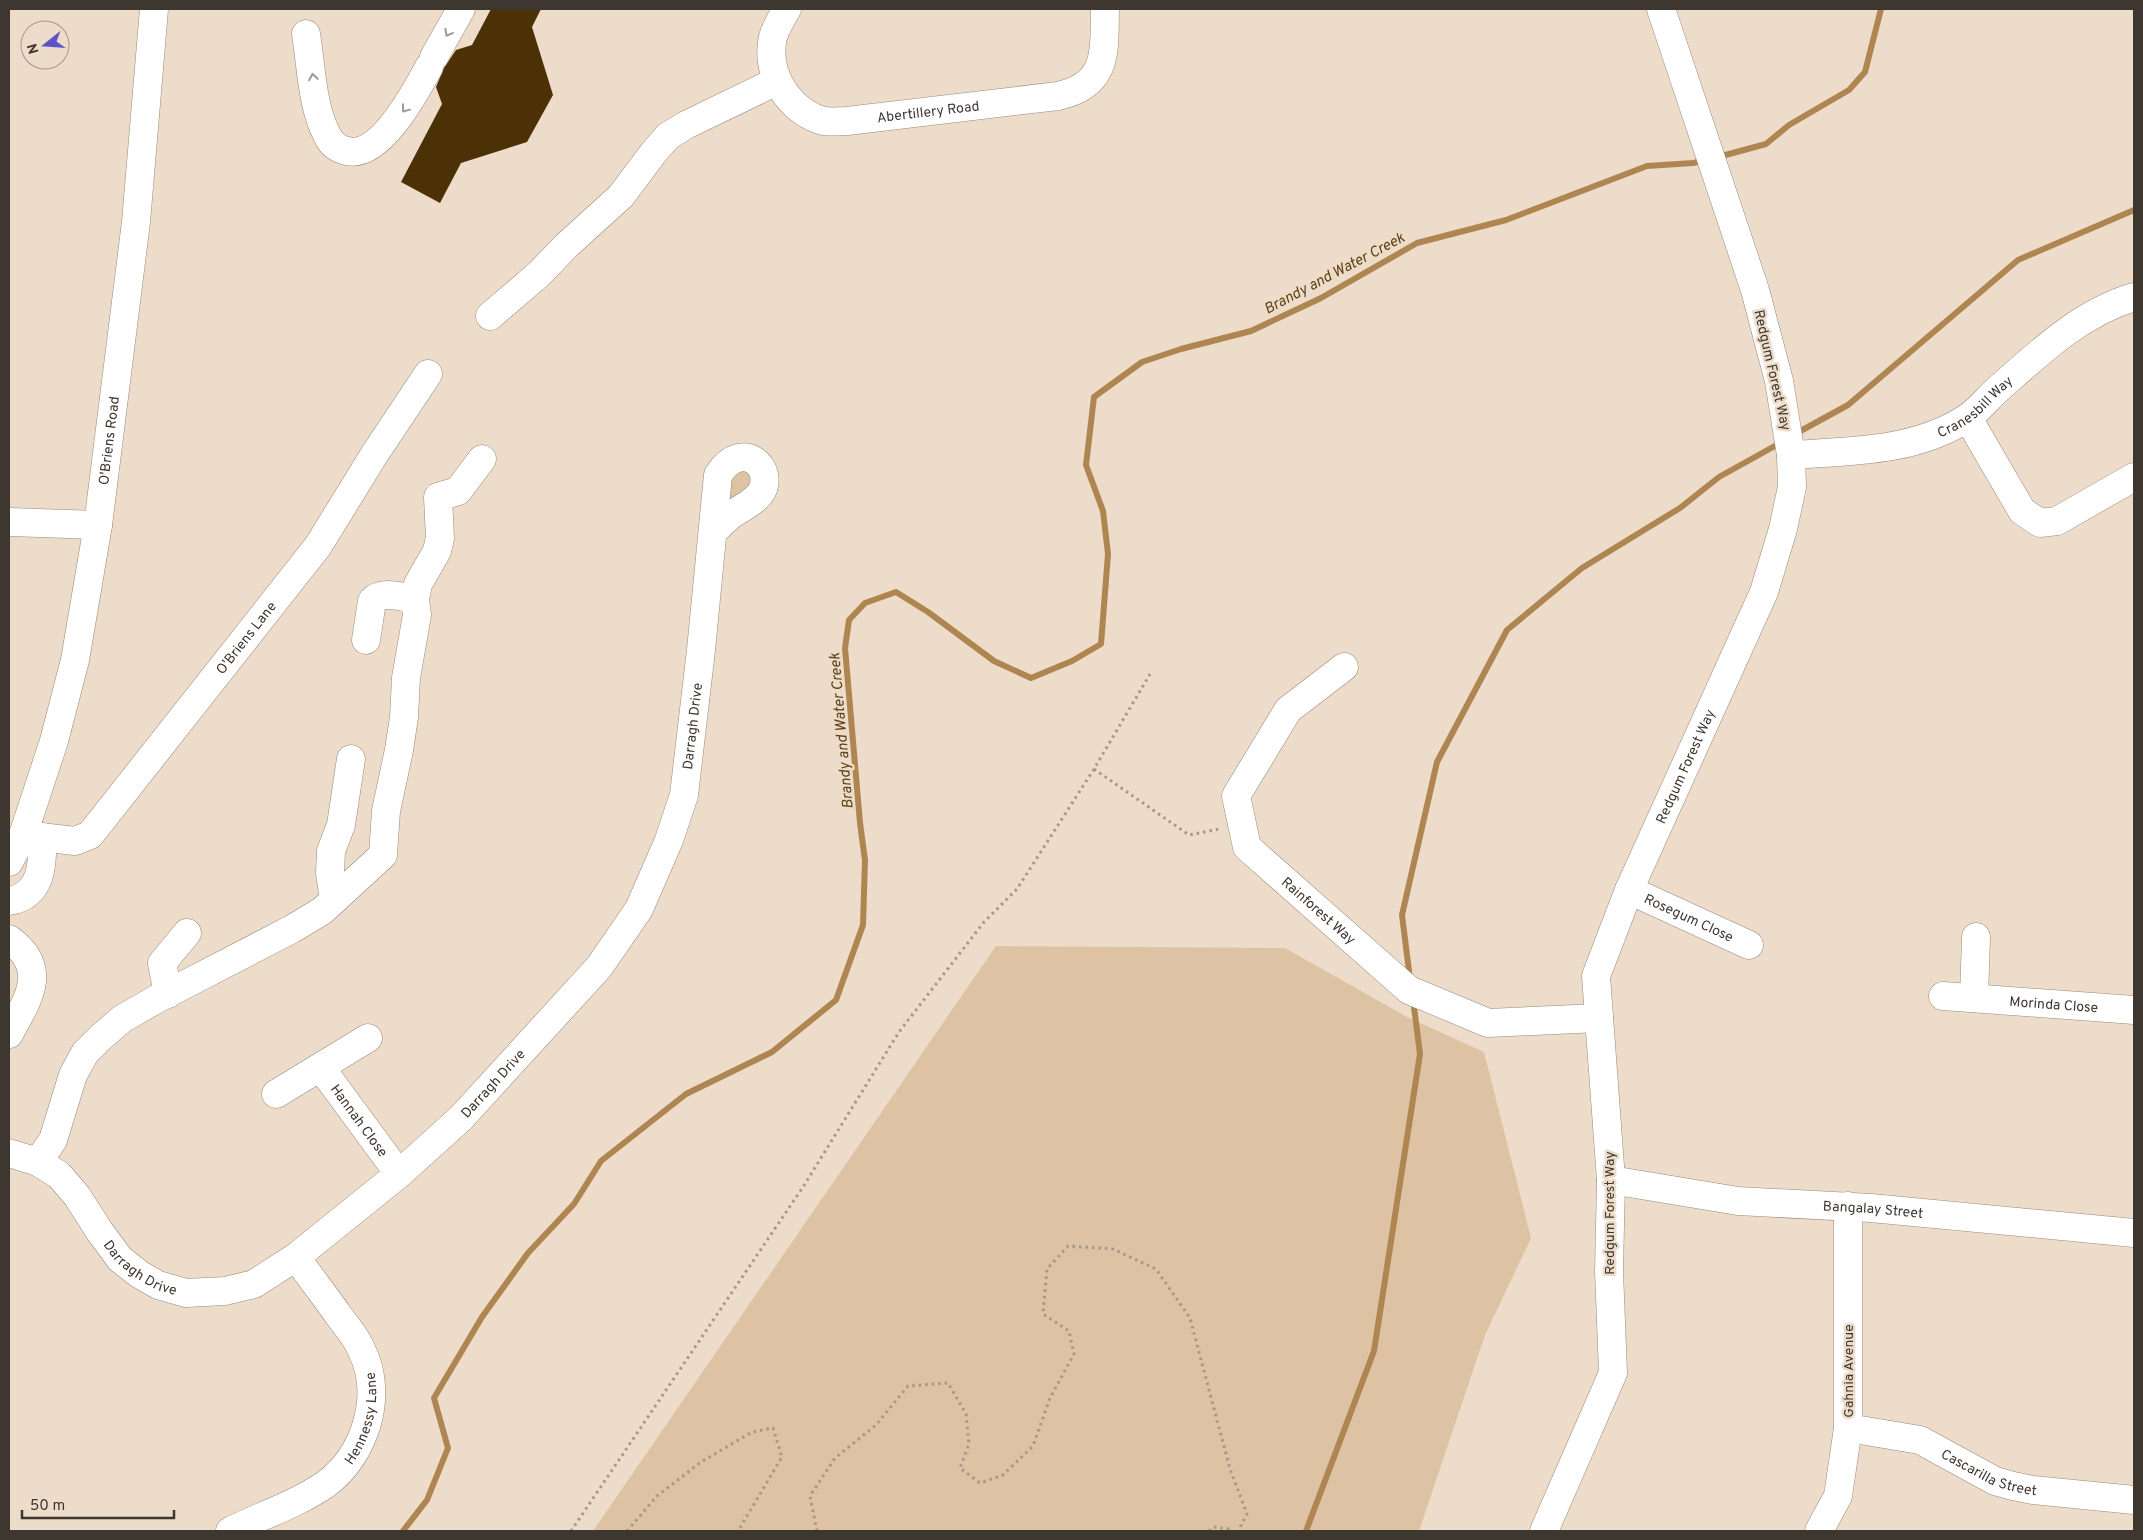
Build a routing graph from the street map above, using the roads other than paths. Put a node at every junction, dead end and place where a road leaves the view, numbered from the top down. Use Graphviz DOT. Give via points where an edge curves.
graph roads {
  1 [pos="154,9"];
  2 [pos="461,9"];
  3 [pos="787,9"];
  4 [pos="1105,9"];
  5 [pos="1661,9"];
  6 [pos="306,34"];
  7 [pos="776,81"];
  8 [pos="2134,297"];
  9 [pos="490,316"];
  10 [pos="428,374"];
  11 [pos="1968,418"];
  12 [pos="1791,455"];
  13 [pos="482,459"];
  14 [pos="2134,478"];
  15 [pos="9,522"];
  16 [pos="98,525"];
  17 [pos="714,531"];
  18 [pos="415,598"];
  19 [pos="366,640"];
  20 [pos="1344,667"];
  21 [pos="351,759"];
  22 [pos="32,836"];
  23 [pos="9,862"];
  24 [pos="1628,890"];
  25 [pos="334,900"];
  26 [pos="9,901"];
  27 [pos="187,934"];
  28 [pos="1976,937"];
  29 [pos="9,939"];
  30 [pos="1749,945"];
  31 [pos="168,994"];
  32 [pos="1942,996"];
  33 [pos="1974,998"];
  34 [pos="2134,1010"];
  35 [pos="1599,1018"];
  36 [pos="9,1034"];
  37 [pos="368,1038"];
  38 [pos="321,1068"];
  39 [pos="276,1094"];
  40 [pos="9,1153"];
  41 [pos="38,1162"];
  42 [pos="399,1174"];
  43 [pos="1611,1180"];
  44 [pos="1848,1206"];
  45 [pos="2134,1233"];
  46 [pos="296,1257"];
  47 [pos="1848,1428"];
  48 [pos="2134,1500"];
  49 [pos="230,1531"];
  50 [pos="1544,1531"];
  51 [pos="1819,1531"];
  1 -- 16 [label="street, O'Briens Road" via="136,222"];
  2 -- 6 [label="street, one-way" via="408,107 374,144 353,152 338,148 327,137 318,112"];
  3 -- 7 [label="street, Abertillery Road" via="773,36 771,58"];
  4 -- 7 [label="street, Abertillery Road" via="1104,53 1100,68 1073,93 847,121 822,121 802,111"];
  5 -- 12 [label="street, Redgum Forest Way" via="1755,290 1779,381"];
  7 -- 9 [label="street" via="668,136 621,196"];
  8 -- 11 [label="street, Cranesbill Way" via="2117,302 2066,331"];
  10 -- 22 [label="street, O'Briens Lane" via="318,546 90,835 75,841"];
  11 -- 12 [label="street, Cranesbill Way" via="1905,445"];
  11 -- 14 [label="street" via="2022,511 2040,523 2056,521"];
  12 -- 24 [label="street, Redgum Forest Way" via="1792,487 1764,592"];
  13 -- 18 [label="street" via="458,490 438,497 440,538 437,551 418,584"];
  15 -- 16 [label="street"];
  16 -- 22 [label="street, O'Briens Road" via="75,660"];
  17 -- 42 [label="street, Darragh Drive" via="684,795 669,840 639,909 599,967 461,1118"];
  18 -- 19 [label="street" via="376,597 372,601"];
  18 -- 25 [label="street" via="417,615 406,678 399,750 386,811 383,855"];
  20 -- 35 [label="street, Rainforest Way" via="1288,710 1236,796 1247,847 1409,990 1488,1023"];
  21 -- 25 [label="street" via="341,825 331,851"];
  22 -- 23 [label="street, O'Briens Road"];
  22 -- 26 [label="street" via="41,875 30,890"];
  24 -- 30 [label="street, Rosegum Close"];
  24 -- 35 [label="street, Redgum Forest Way" via="1596,976"];
  25 -- 31 [label="street" via="292,929"];
  27 -- 31 [label="street" via="162,964"];
  28 -- 33 [label="street"];
  29 -- 36 [label="street" via="18,946 33,970 33,986"];
  31 -- 41 [label="street" via="122,1019 85,1053 66,1093 53,1140"];
  32 -- 33 [label="street, Morinda Close"];
  33 -- 34 [label="street, Morinda Close"];
  35 -- 43 [label="street, Redgum Forest Way"];
  37 -- 38 [label="street"];
  38 -- 39 [label="street"];
  38 -- 42 [label="street, Hannah Close"];
  40 -- 41 [label="street, Darragh Drive"];
  41 -- 46 [label="street, Darragh Drive" via="60,1175 120,1259 158,1285 186,1292 225,1291 254,1284"];
  42 -- 46 [label="street, Darragh Drive"];
  43 -- 44 [label="street, Bangalay Street" via="1738,1201"];
  43 -- 50 [label="street, Redgum Forest Way" via="1609,1272 1613,1373"];
  44 -- 45 [label="street, Bangalay Street"];
  44 -- 47 [label="street, Gahnia Avenue"];
  46 -- 49 [label="street, Hennessy Lane" via="363,1351 369,1370 370,1411 358,1446 340,1472 306,1495"];
  47 -- 48 [label="street, Cascarilla Street" via="1920,1440 1995,1480 2013,1486"];
  47 -- 51 [label="street, Gahnia Avenue" via="1838,1496"];
}
